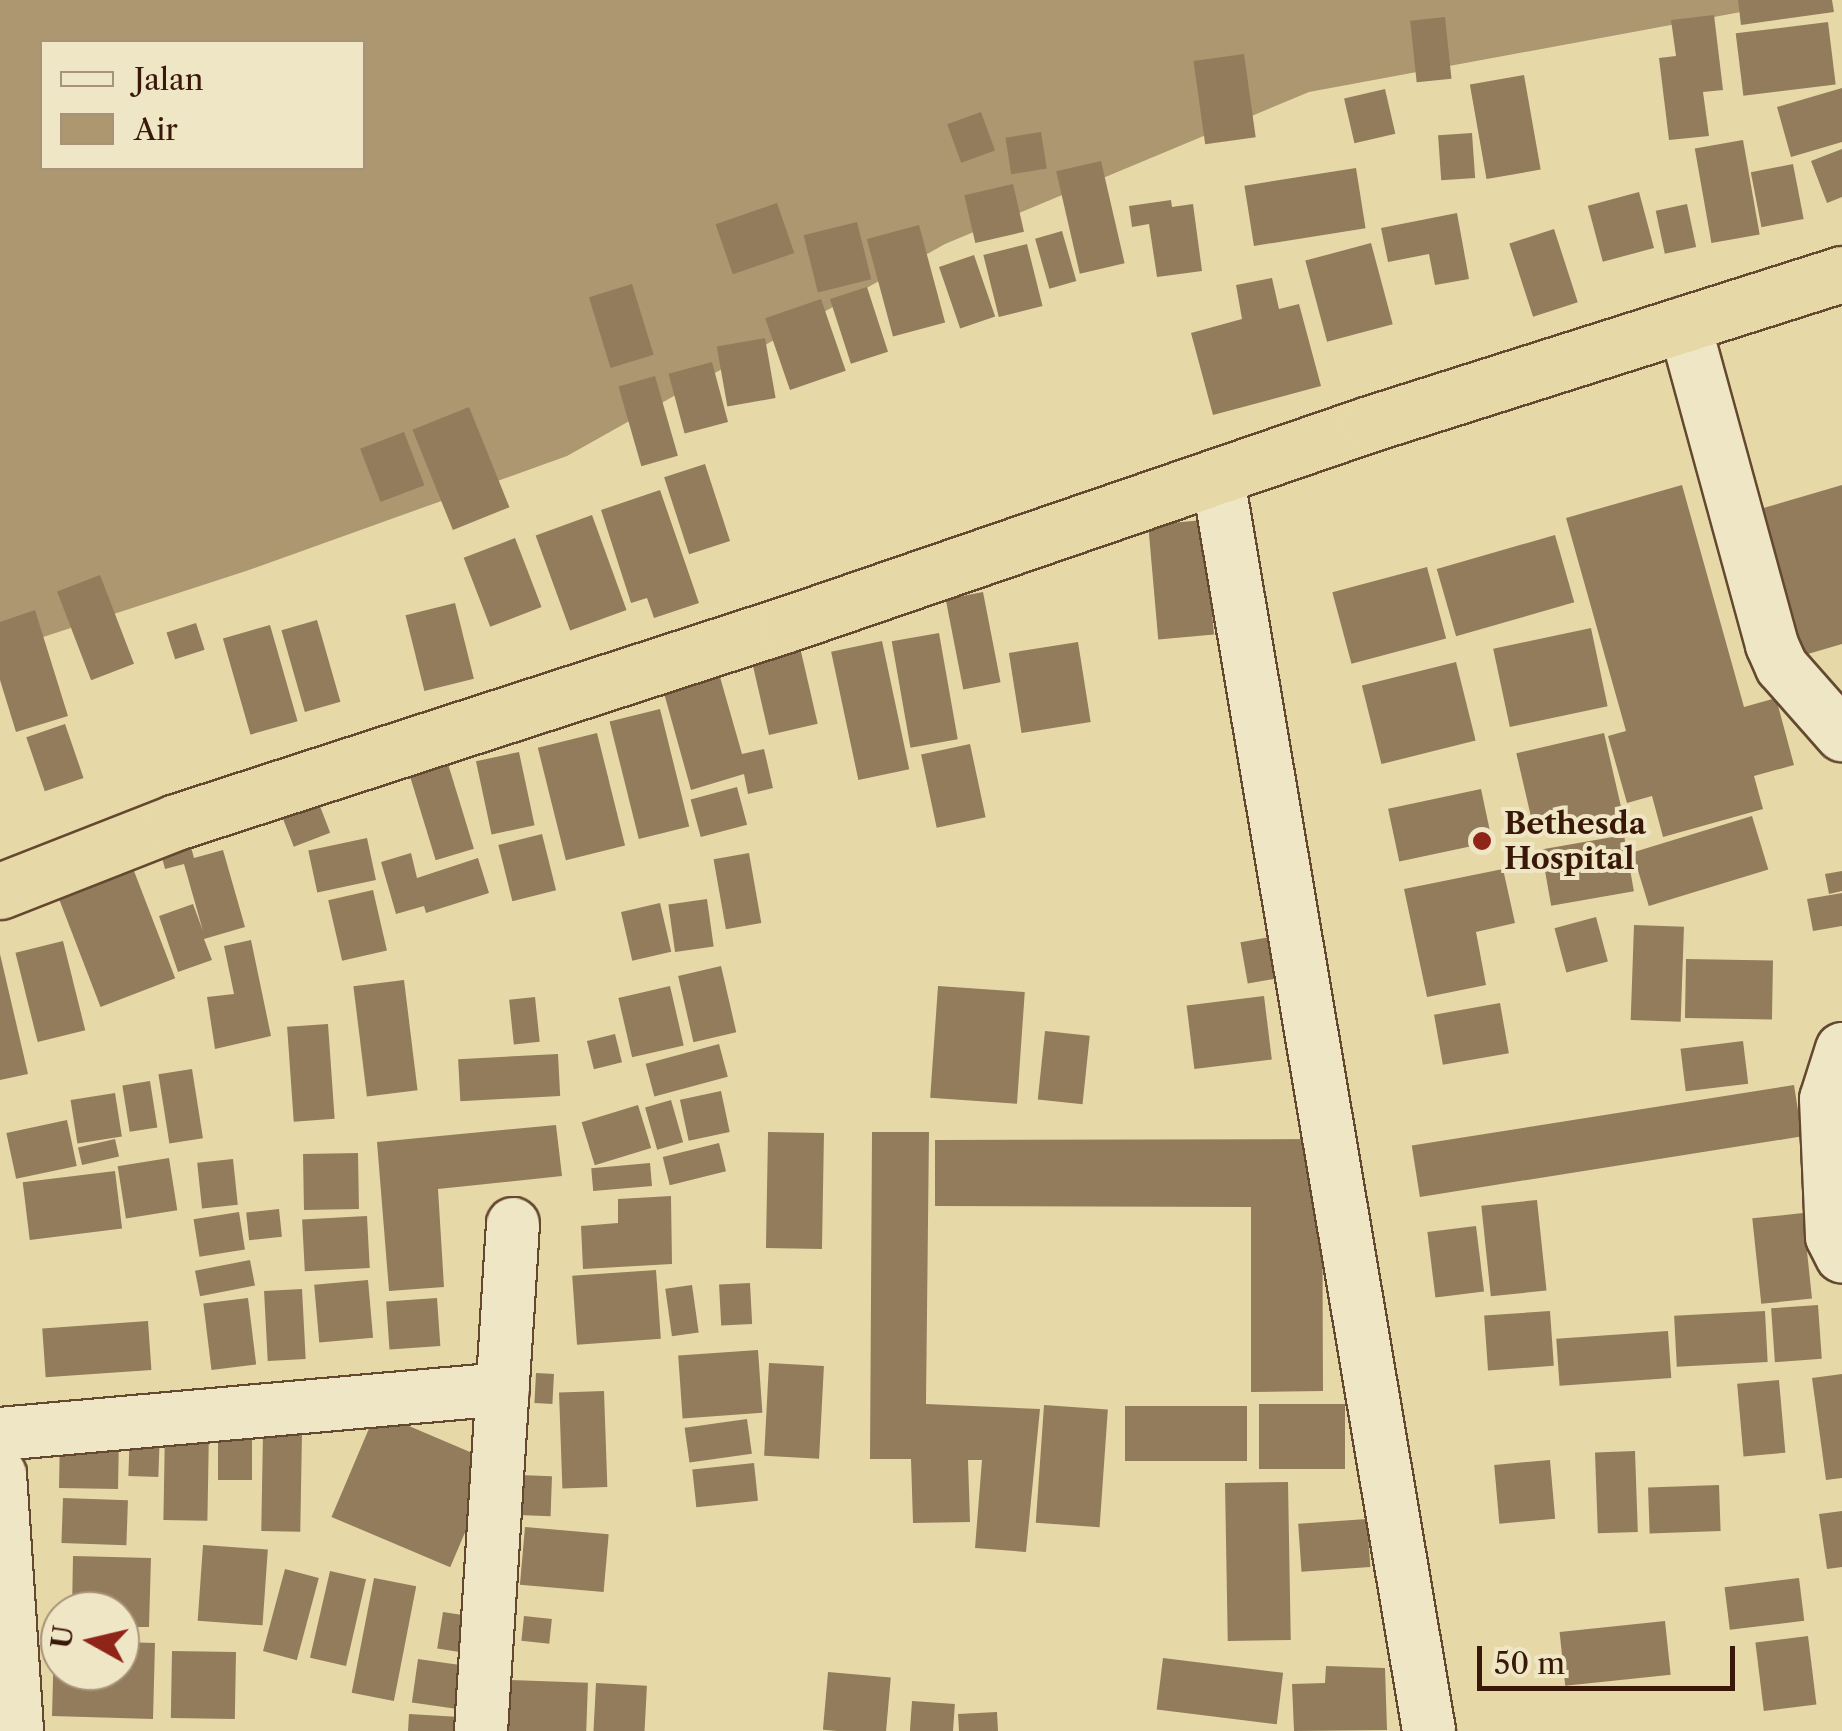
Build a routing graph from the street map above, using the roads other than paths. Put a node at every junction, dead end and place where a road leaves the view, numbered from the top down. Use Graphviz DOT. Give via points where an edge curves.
graph roads {
  1 [pos="1842,274"];
  2 [pos="1684,324"];
  3 [pos="1218,479"];
  4 [pos="1842,735"];
  5 [pos="0,891"];
  6 [pos="1842,1049"];
  7 [pos="513,1224"];
  8 [pos="1842,1257"];
  9 [pos="504,1389"];
  10 [pos="0,1434"];
  11 [pos="0,1474"];
  12 [pos="17,1731"];
  13 [pos="481,1731"];
  14 [pos="1429,1731"];
  1 -- 2 [label="highway"];
  2 -- 3 [label="highway"];
  2 -- 4 [label="street" via="1772,645 1782,667"];
  3 -- 5 [label="highway" via="176,822"];
  3 -- 14 [label="street"];
  6 -- 8 [label="street" via="1826,1099 1832,1238"];
  7 -- 9 [label="street"];
  9 -- 10 [label="street"];
  9 -- 13 [label="street"];
  11 -- 12 [label="street"];
}
